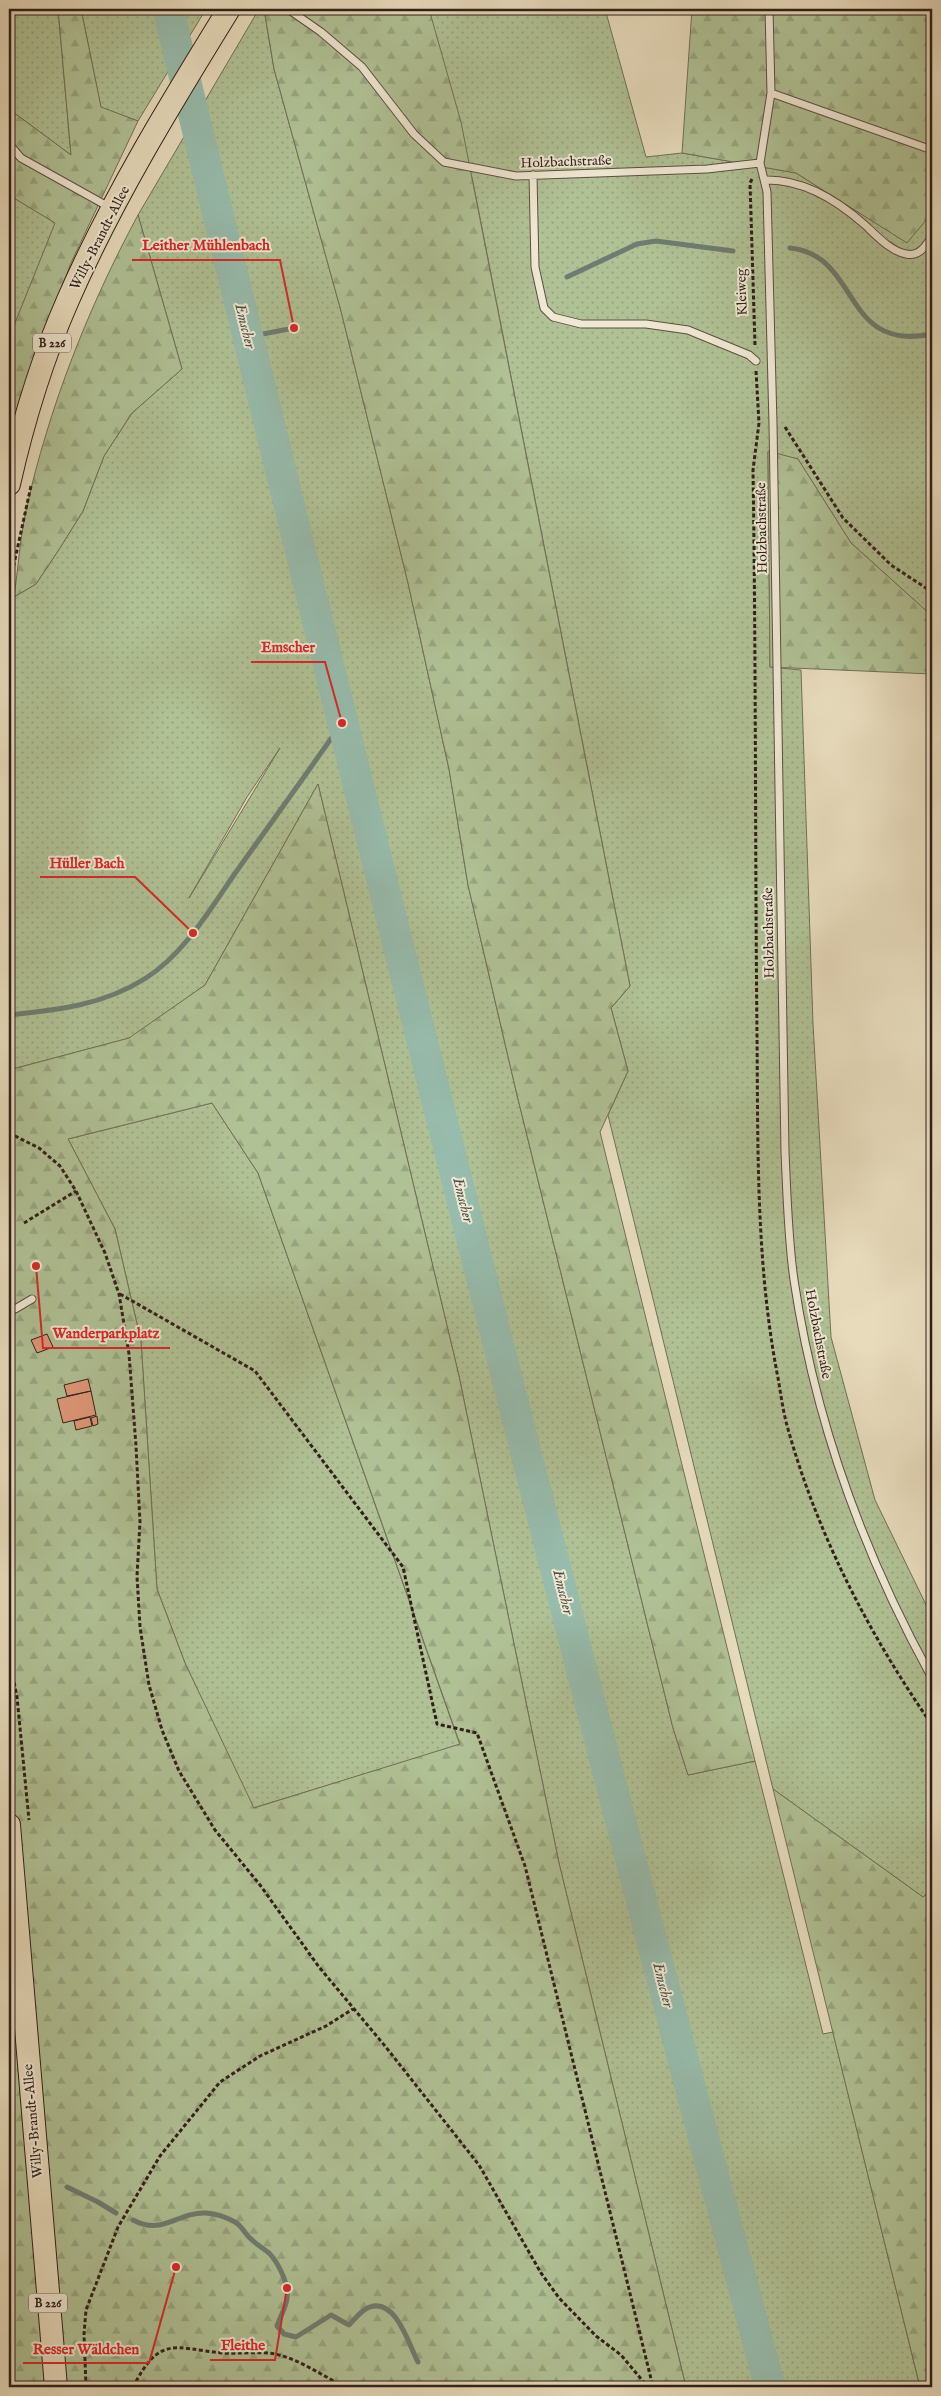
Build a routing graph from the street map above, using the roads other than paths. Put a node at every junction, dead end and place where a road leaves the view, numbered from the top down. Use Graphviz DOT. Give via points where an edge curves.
graph roads {
  1 [pos="288,9"];
  2 [pos="769,9"];
  3 [pos="226,15"];
  4 [pos="771,93"];
  5 [pos="9,144"];
  6 [pos="932,150"];
  7 [pos="760,163"];
  8 [pos="533,175"];
  9 [pos="765,180"];
  10 [pos="113,208"];
  11 [pos="932,236"];
  12 [pos="756,361"];
  13 [pos="9,484"];
  14 [pos="32,1299"];
  15 [pos="9,1309"];
  16 [pos="932,1678"];
  17 [pos="9,1825"];
  18 [pos="56,2387"];
  1 -- 8 [label="lane, Holzbachstraße" via="362,67 414,134 444,162 516,176"];
  2 -- 4 [label="lane, Holzbachstraße"];
  3 -- 10 [label="main road, Willy-Brandt-Allee / B 226"];
  4 -- 6 [label="lane"];
  4 -- 7 [label="lane, Holzbachstraße"];
  5 -- 10 [label="lane" via="21,158"];
  7 -- 8 [label="lane, Holzbachstraße" via="707,169"];
  7 -- 9 [label="lane, Holzbachstraße"];
  8 -- 12 [label="lane" via="535,267 544,308 553,318 581,324 646,324 688,330 749,355"];
  9 -- 11 [label="lane" via="783,180 819,192 894,249 906,254 925,249"];
  9 -- 16 [label="lane, Holzbachstraße" via="768,192 773,424 785,1152 794,1279 816,1389 834,1455 886,1590"];
  10 -- 13 [label="main road, Willy-Brandt-Allee / B 226" via="68,301 32,399"];
  14 -- 15 [label="lane"];
  17 -- 18 [label="main road, Willy-Brandt-Allee / B 226"];
}
